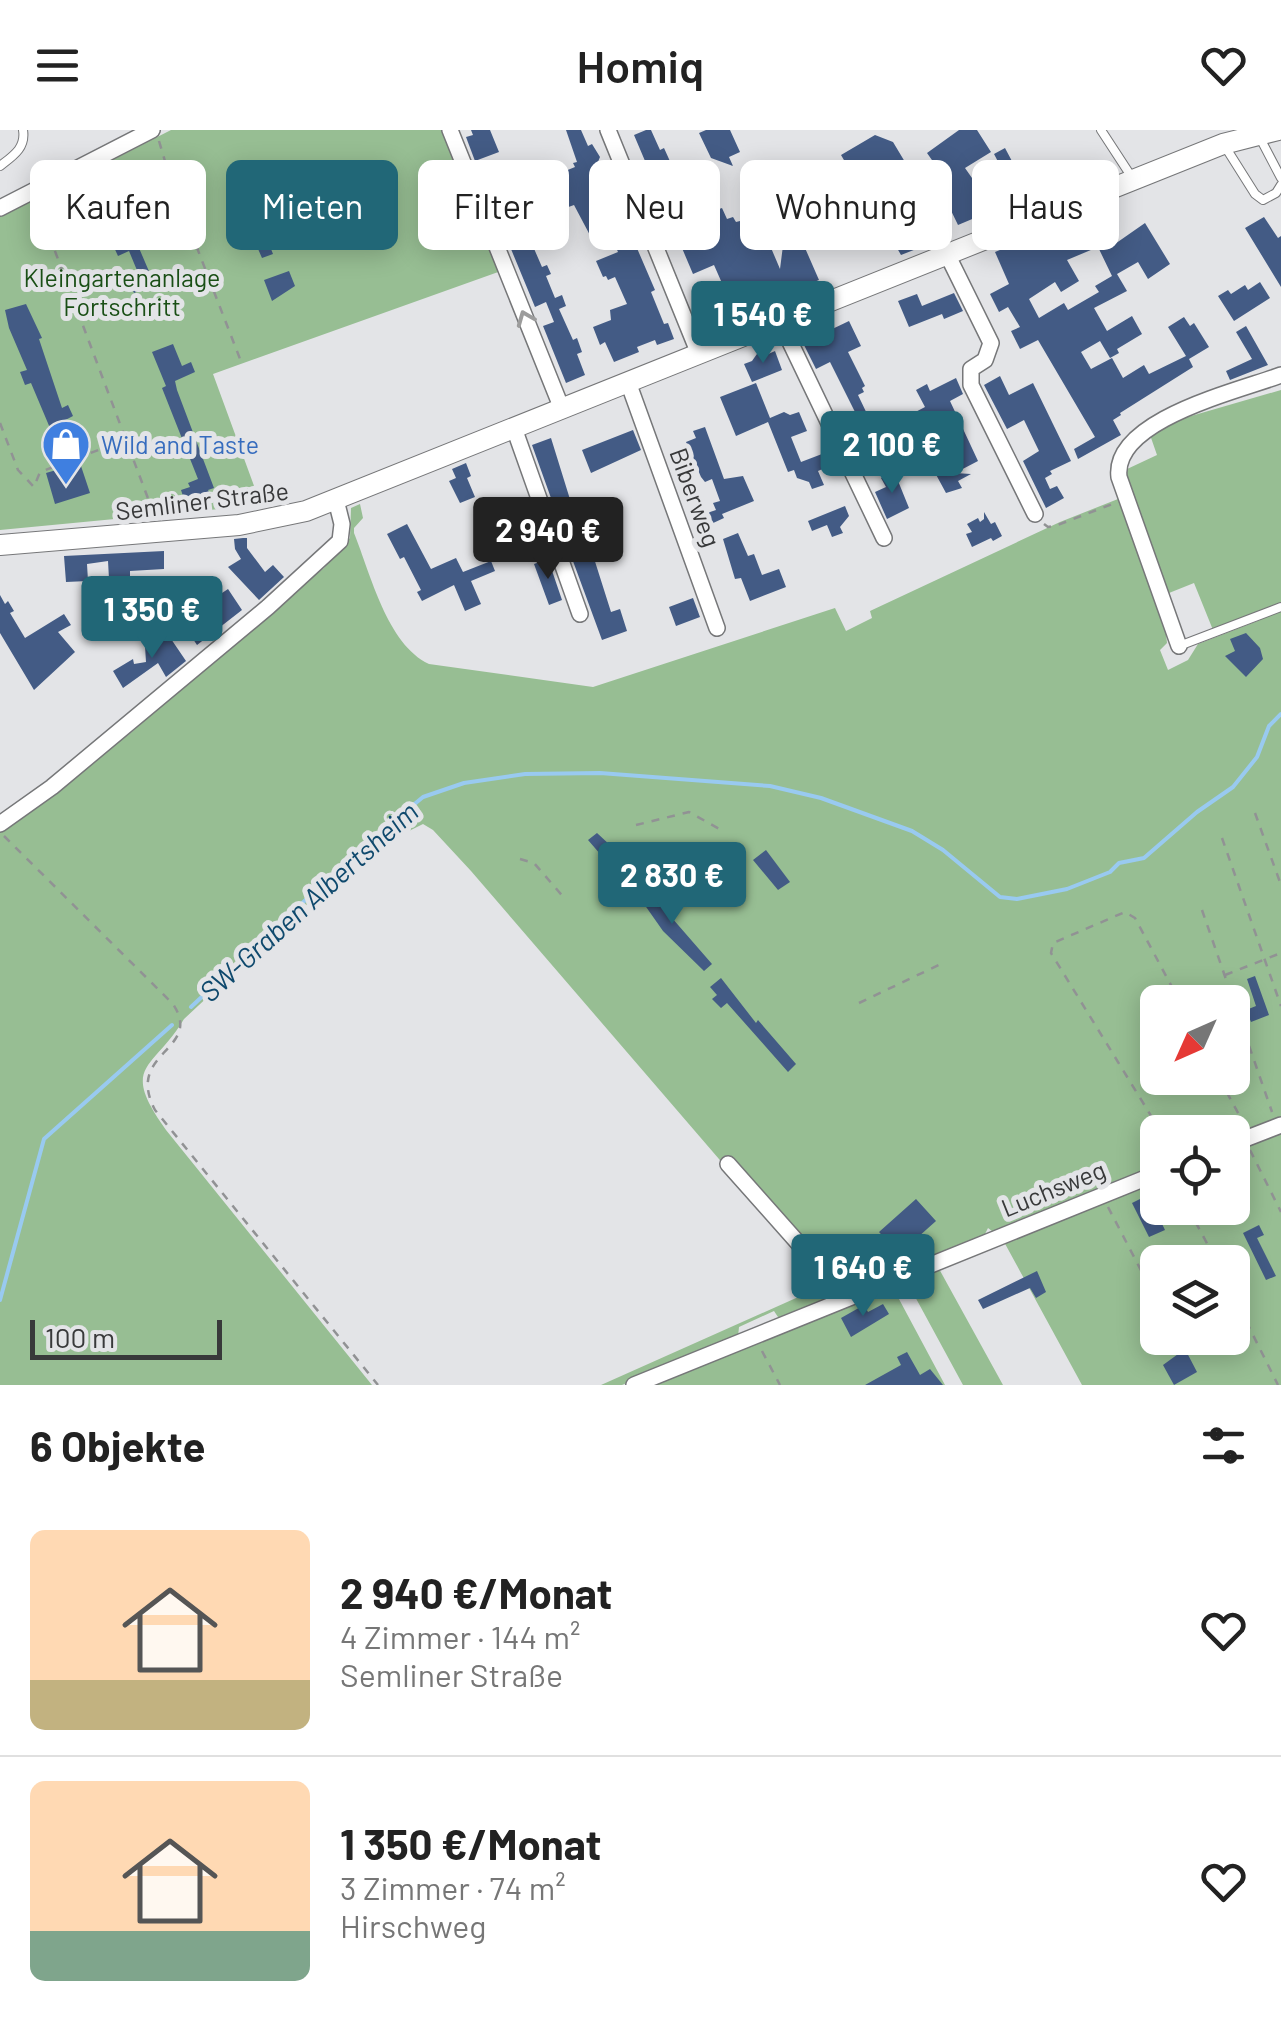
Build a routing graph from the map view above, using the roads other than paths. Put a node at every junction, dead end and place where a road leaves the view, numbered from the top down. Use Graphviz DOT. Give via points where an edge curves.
graph roads {
  1 [pos="22,130"];
  2 [pos="450,130"];
  3 [pos="608,130"];
  4 [pos="1101,130"];
  5 [pos="1268,132"];
  6 [pos="148,134"];
  7 [pos="1224,144"];
  8 [pos="0,166"];
  9 [pos="1133,180"];
  10 [pos="1281,181"];
  11 [pos="0,208"];
  12 [pos="948,254"];
  13 [pos="780,321"];
  14 [pos="699,354"];
  15 [pos="1281,375"];
  16 [pos="628,382"];
  17 [pos="562,409"];
  18 [pos="514,428"];
  19 [pos="336,500"];
  20 [pos="1035,514"];
  21 [pos="884,538"];
  22 [pos="0,545"];
  23 [pos="1281,607"];
  24 [pos="580,614"];
  25 [pos="717,628"];
  26 [pos="1178,646"];
  27 [pos="0,824"];
  28 [pos="1278,1124"];
  29 [pos="1250,1136"];
  30 [pos="728,1164"];
  31 [pos="1140,1179"];
  32 [pos="847,1298"];
  33 [pos="634,1385"];
  1 -- 8 [label="lane" via="17,153"];
  17 -- 2 [label="street, one-way"];
  3 -- 14 [label="street"];
  4 -- 9 [label="lane"];
  5 -- 7 [label="street, Semliner Straße"];
  5 -- 10 [label="lane"];
  6 -- 11 [label="street"];
  7 -- 9 [label="street, Semliner Straße"];
  7 -- 10 [label="lane" via="1263,200"];
  9 -- 12 [label="street, Semliner Straße"];
  12 -- 13 [label="street, Semliner Straße"];
  12 -- 20 [label="street" via="991,343 971,369 971,385"];
  13 -- 14 [label="street, Semliner Straße"];
  13 -- 21 [label="street"];
  14 -- 16 [label="street, Semliner Straße"];
  15 -- 26 [label="street" via="1166,418 1124,449 1118,468 1126,498"];
  16 -- 17 [label="street, Semliner Straße"];
  16 -- 25 [label="street, Biberweg"];
  17 -- 18 [label="street, Semliner Straße"];
  18 -- 19 [label="street, Semliner Straße"];
  18 -- 24 [label="street"];
  19 -- 22 [label="street, Semliner Straße" via="268,521"];
  19 -- 27 [label="street" via="340,541"];
  23 -- 26 [label="lane"];
  28 -- 29 [label="street"];
  30 -- 32 [label="street"];
  31 -- 32 [label="street, Luchsweg" via="1032,1216"];
  32 -- 33 [label="street, Luchsweg"];
}
